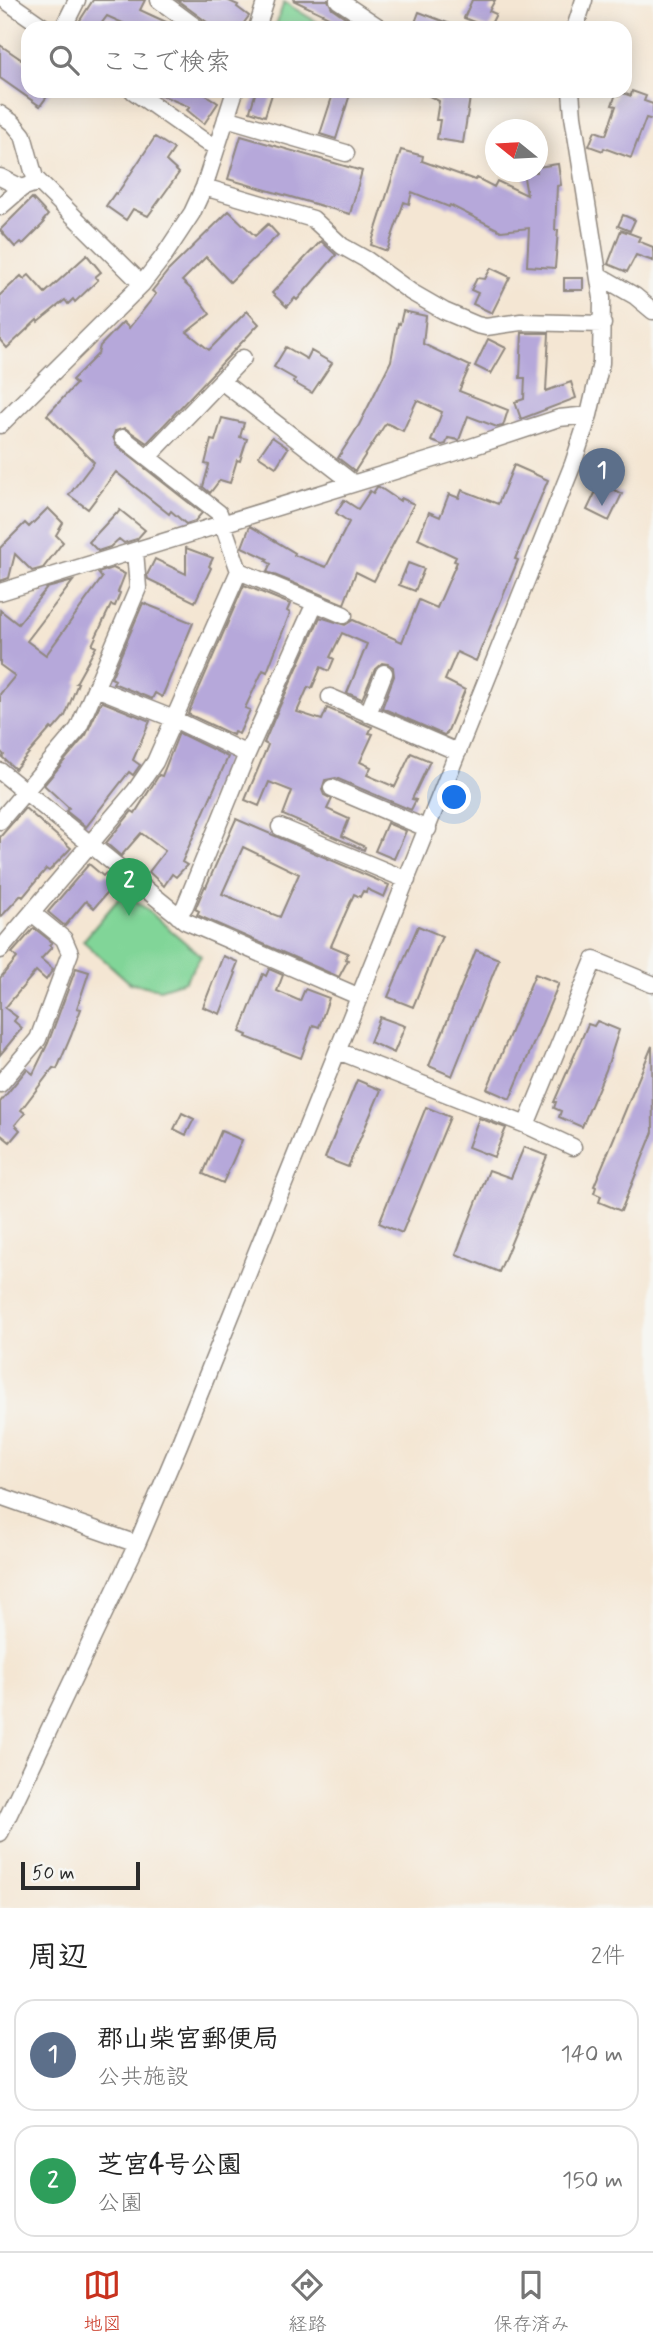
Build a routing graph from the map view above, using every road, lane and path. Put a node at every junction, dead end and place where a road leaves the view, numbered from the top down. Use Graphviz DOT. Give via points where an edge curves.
graph roads {
  1 [pos="5,0"];
  2 [pos="77,0"];
  3 [pos="159,0"];
  4 [pos="266,0"];
  5 [pos="338,0"];
  6 [pos="584,0"];
  7 [pos="35,21"];
  8 [pos="66,21"];
  9 [pos="188,21"];
  10 [pos="259,21"];
  11 [pos="370,21"];
  12 [pos="578,21"];
  13 [pos="143,98"];
  14 [pos="233,98"];
  15 [pos="572,98"];
  16 [pos="0,114"];
  17 [pos="226,118"];
  18 [pos="217,147"];
  19 [pos="346,153"];
  20 [pos="0,177"];
  21 [pos="39,182"];
  22 [pos="204,187"];
  23 [pos="22,188"];
  24 [pos="0,207"];
  25 [pos="600,276"];
  26 [pos="142,284"];
  27 [pos="653,311"];
  28 [pos="603,324"];
  29 [pos="243,358"];
  30 [pos="221,381"];
  31 [pos="589,415"];
  32 [pos="0,425"];
  33 [pos="123,438"];
  34 [pos="148,457"];
  35 [pos="353,483"];
  36 [pos="222,523"];
  37 [pos="135,551"];
  38 [pos="239,571"];
  39 [pos="0,592"];
  40 [pos="315,603"];
  41 [pos="344,615"];
  42 [pos="384,673"];
  43 [pos="96,688"];
  44 [pos="330,697"];
  45 [pos="368,714"];
  46 [pos="174,719"];
  47 [pos="458,752"];
  48 [pos="247,754"];
  49 [pos="0,771"];
  50 [pos="332,788"];
  51 [pos="25,791"];
  52 [pos="0,821"];
  53 [pos="280,827"];
  54 [pos="428,829"];
  55 [pos="90,844"];
  56 [pos="407,880"];
  57 [pos="32,913"];
  58 [pos="178,916"];
  59 [pos="0,950"];
  60 [pos="652,985"];
  61 [pos="360,997"];
  62 [pos="338,1051"];
  63 [pos="0,1084"];
  64 [pos="526,1125"];
  65 [pos="573,1147"];
  66 [pos="0,1496"];
  67 [pos="136,1544"];
  68 [pos="0,1833"];
  1 -- 7 [label="street"];
  2 -- 8 [label="street"];
  3 -- 9 [label="street"];
  4 -- 10 [label="street"];
  5 -- 11 [label="street"];
  6 -- 12 [label="street"];
  13 -- 18 [label="street"];
  14 -- 17 [label="street"];
  15 -- 25 [label="street"];
  16 -- 21 [label="street" via="27,141 31,168"];
  17 -- 18 [label="street"];
  17 -- 19 [label="street"];
  18 -- 22 [label="street"];
  20 -- 23 [label="street"];
  21 -- 23 [label="street"];
  21 -- 26 [label="street"];
  22 -- 26 [label="street" via="183,228"];
  22 -- 28 [label="street" via="313,219 342,246 411,292 477,325"];
  23 -- 24 [label="street"];
  25 -- 27 [label="street"];
  25 -- 28 [label="street"];
  26 -- 32 [label="street"];
  28 -- 31 [label="street" via="599,378"];
  29 -- 30 [label="street"];
  30 -- 34 [label="street"];
  30 -- 35 [label="street"];
  31 -- 35 [label="street" via="559,418"];
  31 -- 47 [label="street"];
  33 -- 34 [label="street"];
  34 -- 36 [label="street" via="216,510"];
  35 -- 36 [label="street"];
  36 -- 37 [label="street"];
  36 -- 38 [label="street"];
  37 -- 39 [label="street"];
  37 -- 43 [label="street" via="138,588"];
  38 -- 40 [label="street"];
  38 -- 46 [label="street"];
  40 -- 41 [label="street"];
  40 -- 48 [label="street"];
  42 -- 45 [label="street"];
  43 -- 46 [label="street"];
  43 -- 51 [label="street" via="78,729"];
  44 -- 45 [label="street"];
  45 -- 47 [label="street"];
  46 -- 48 [label="street"];
  46 -- 55 [label="street" via="146,776"];
  47 -- 54 [label="street"];
  48 -- 58 [label="street"];
  49 -- 51 [label="street"];
  50 -- 54 [label="street"];
  51 -- 52 [label="street"];
  51 -- 55 [label="street"];
  53 -- 56 [label="street"];
  54 -- 56 [label="street"];
  55 -- 57 [label="street"];
  55 -- 58 [label="street"];
  56 -- 61 [label="street"];
  57 -- 59 [label="street"];
  57 -- 63 [label="street" via="64,939 70,953 38,1039"];
  58 -- 61 [label="street"];
  60 -- 64 [label="street" via="594,960"];
  61 -- 62 [label="street"];
  62 -- 64 [label="street"];
  62 -- 67 [label="street"];
  64 -- 65 [label="street"];
  66 -- 67 [label="street"];
  67 -- 68 [label="street"];
}
